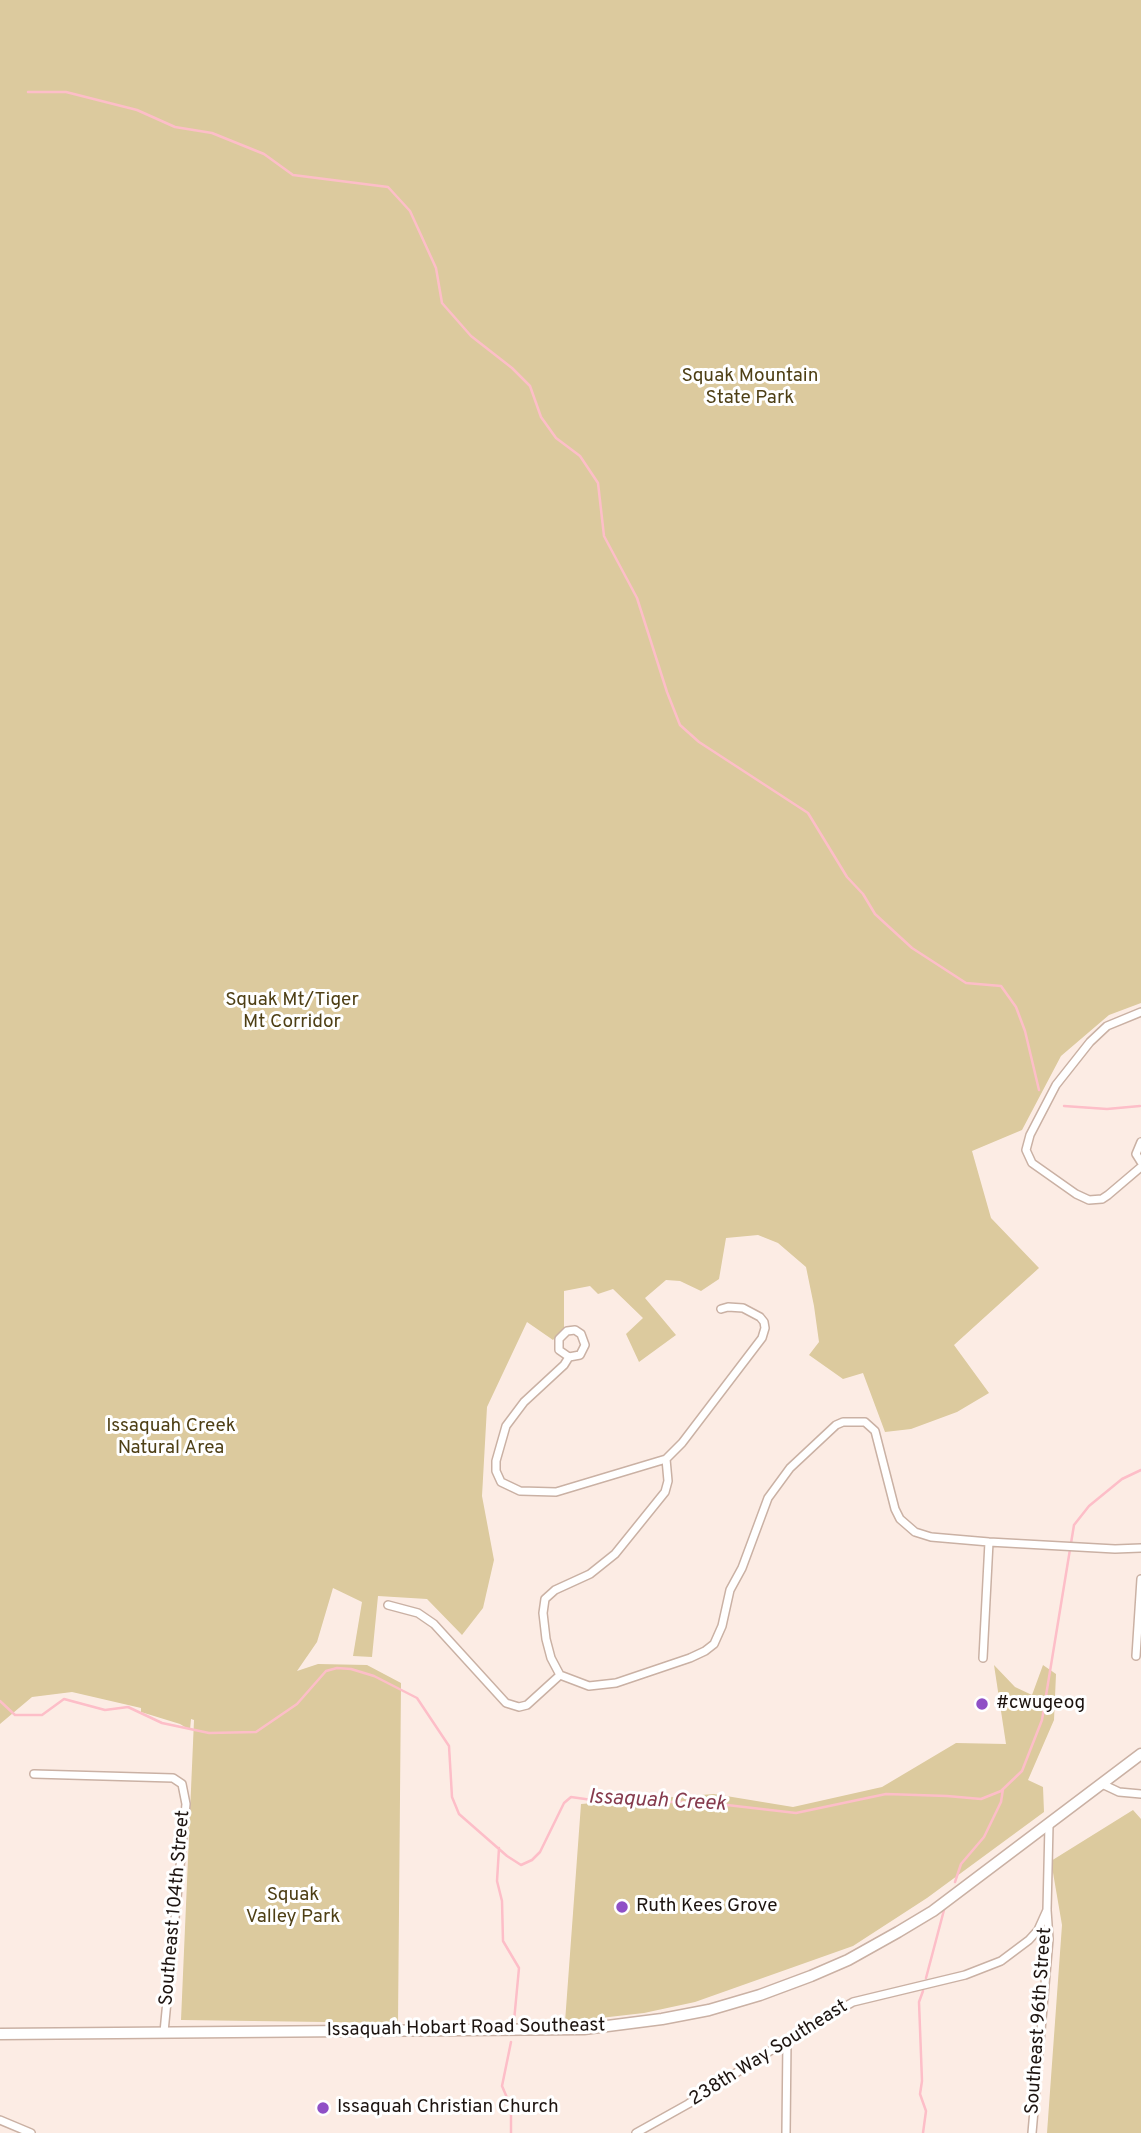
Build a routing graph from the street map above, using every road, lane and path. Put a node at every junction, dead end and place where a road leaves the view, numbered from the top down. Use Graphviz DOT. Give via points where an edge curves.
graph roads {
  1 [pos="1141,1012"];
  2 [pos="1141,1142"];
  3 [pos="1141,1165"];
  4 [pos="721,1310"];
  5 [pos="569,1357"];
  6 [pos="666,1459"];
  7 [pos="989,1542"];
  8 [pos="1141,1548"];
  9 [pos="1141,1578"];
  10 [pos="388,1605"];
  11 [pos="1136,1656"];
  12 [pos="983,1658"];
  13 [pos="560,1675"];
  14 [pos="1141,1754"];
  15 [pos="34,1774"];
  16 [pos="1102,1783"];
  17 [pos="1141,1794"];
  18 [pos="1049,1825"];
  19 [pos="1047,1910"];
  20 [pos="164,2032"];
  21 [pos="0,2034"];
  22 [pos="787,2040"];
  23 [pos="0,2120"];
  24 [pos="30,2133"];
  25 [pos="636,2133"];
  26 [pos="786,2133"];
  27 [pos="1032,2133"];
  1 -- 3 [label="street" via="1107,1026 1090,1042 1056,1085 1026,1150 1032,1163 1089,1200 1108,1195"];
  2 -- 3 [label="street" via="1136,1154"];
  4 -- 6 [label="street" via="752,1311 764,1322 765,1333"];
  5 -- 6 [label="street" via="506,1426 496,1461 497,1478 520,1491 556,1492"];
  6 -- 13 [label="street" via="665,1492 615,1554 545,1599 546,1639"];
  7 -- 8 [label="street"];
  7 -- 12 [label="street"];
  7 -- 13 [label="street" via="931,1537 906,1526 895,1509 875,1431 865,1422 844,1422 790,1468 768,1498 713,1644 690,1658 609,1685 579,1685"];
  9 -- 11 [label="street"];
  10 -- 13 [label="street" via="418,1613 434,1624 506,1703 527,1705"];
  14 -- 16 [label="main road, Issaquah Hobart Road Southeast"];
  15 -- 20 [label="street, Southeast 104th Street" via="173,1778 182,1784 186,1804"];
  16 -- 17 [label="street" via="1119,1792"];
  16 -- 18 [label="main road, Issaquah Hobart Road Southeast"];
  18 -- 19 [label="street, Southeast 96th Street"];
  18 -- 20 [label="main road, Issaquah Hobart Road Southeast" via="898,1933 811,1976 709,2010 584,2029"];
  19 -- 22 [label="street, 238th Way Southeast" via="1029,1940 1001,1961 965,1975 853,2002"];
  19 -- 27 [label="street, Southeast 96th Street" via="1049,1939"];
  20 -- 21 [label="main road, Issaquah Hobart Road Southeast"];
  22 -- 25 [label="street, 238th Way Southeast"];
  22 -- 26 [label="street"];
  23 -- 24 [label="street"];
}
